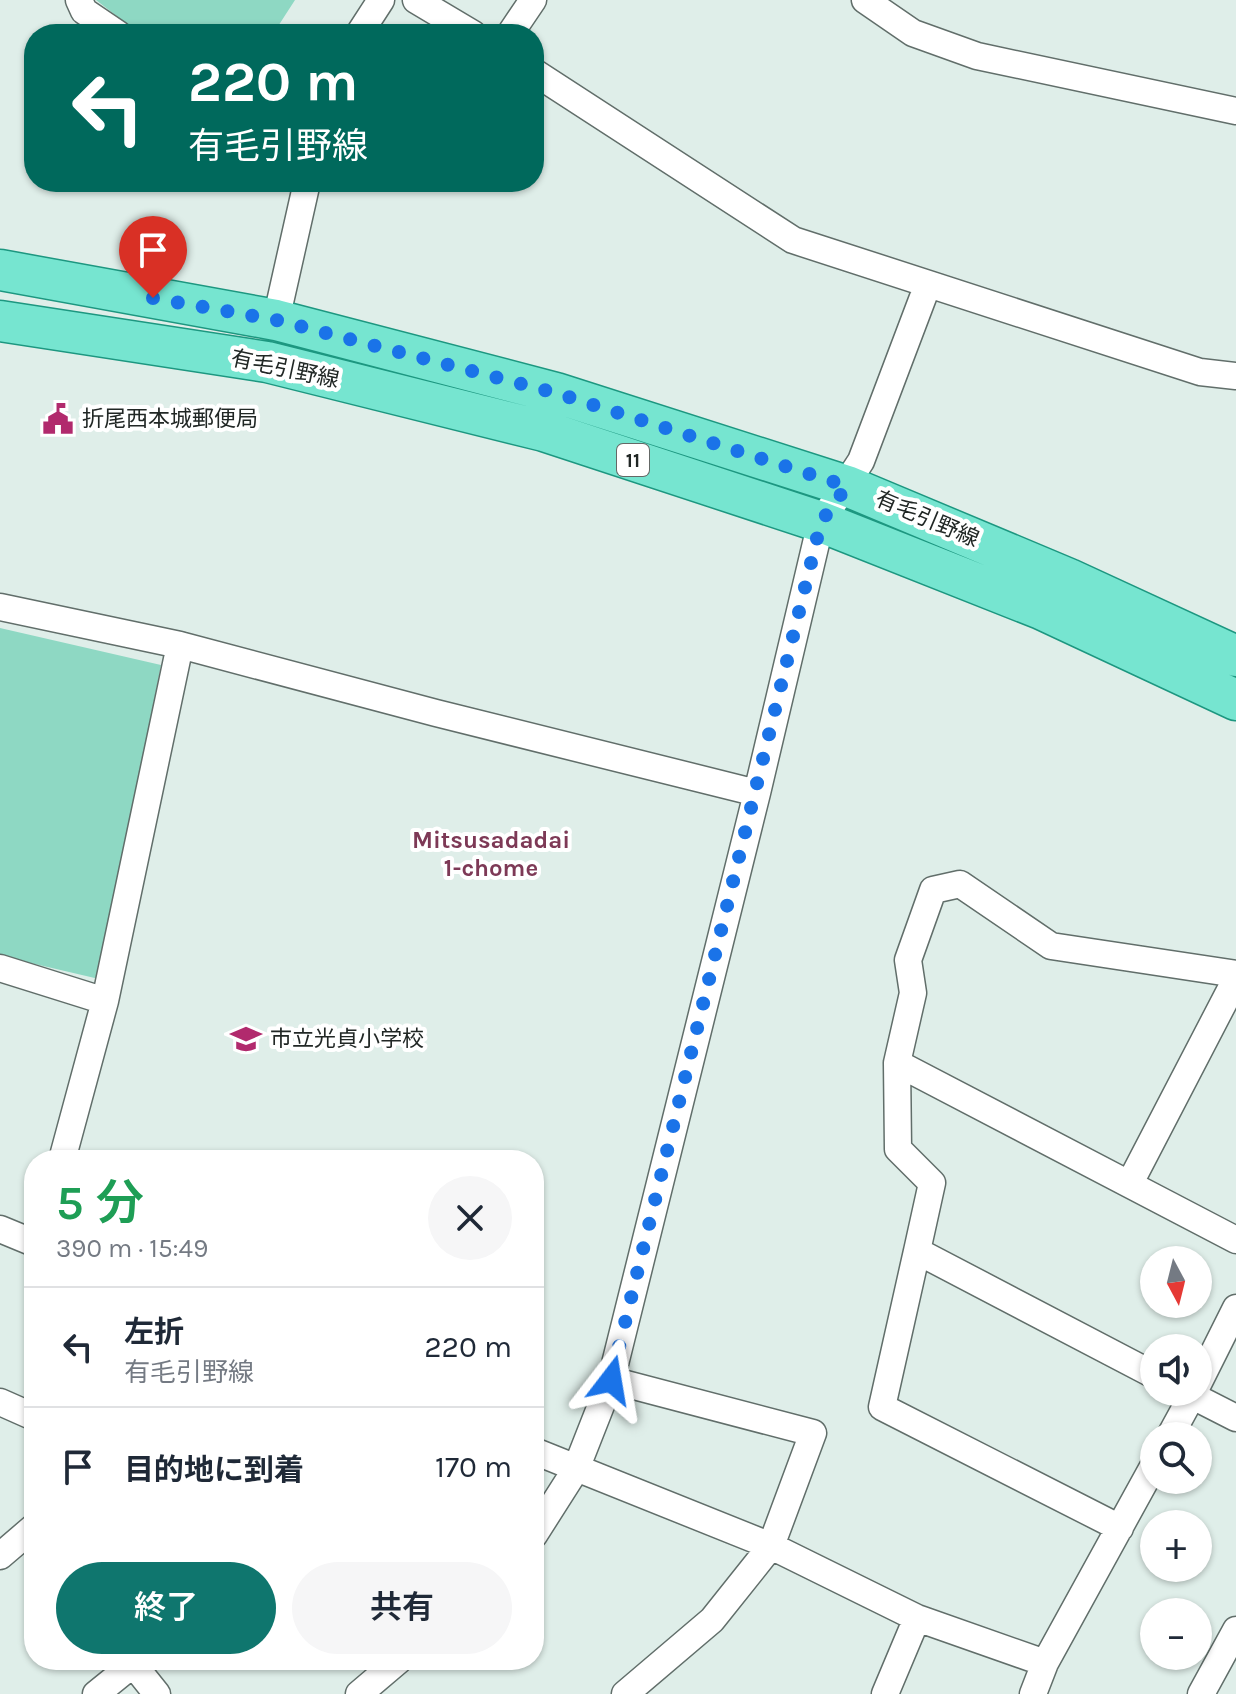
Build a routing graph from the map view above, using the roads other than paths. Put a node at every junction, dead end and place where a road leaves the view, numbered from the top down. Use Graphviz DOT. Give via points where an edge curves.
graph roads {
  1 [pos="79,0"];
  2 [pos="381,0"];
  3 [pos="416,0"];
  4 [pos="533,0"];
  5 [pos="865,0"];
  6 [pos="103,24"];
  7 [pos="365,24"];
  8 [pos="456,24"];
  9 [pos="517,24"];
  10 [pos="544,78"];
  11 [pos="1236,111"];
  12 [pos="305,192"];
  13 [pos="0,270"];
  14 [pos="928,284"];
  15 [pos="276,320"];
  16 [pos="0,321"];
  17 [pos="1236,376"];
  18 [pos="847,486"];
  19 [pos="821,522"];
  20 [pos="0,607"];
  21 [pos="180,645"];
  22 [pos="1236,656"];
  23 [pos="1236,700"];
  24 [pos="757,793"];
  25 [pos="0,968"];
  26 [pos="1236,977"];
  27 [pos="105,1001"];
  28 [pos="897,1063"];
  29 [pos="65,1150"];
  30 [pos="1130,1183"];
  31 [pos="0,1229"];
  32 [pos="24,1239"];
  33 [pos="1236,1240"];
  34 [pos="917,1251"];
  35 [pos="1236,1308"];
  36 [pos="1212,1353"];
  37 [pos="1140,1368"];
  38 [pos="611,1380"];
  39 [pos="0,1402"];
  40 [pos="1212,1403"];
  41 [pos="24,1413"];
  42 [pos="1236,1418"];
  43 [pos="544,1455"];
  44 [pos="576,1469"];
  45 [pos="1140,1491"];
  46 [pos="544,1519"];
  47 [pos="1120,1528"];
  48 [pos="24,1536"];
  49 [pos="771,1546"];
  50 [pos="0,1556"];
  51 [pos="917,1618"];
  52 [pos="1236,1630"];
  53 [pos="1045,1663"];
  54 [pos="125,1670"];
  55 [pos="140,1670"];
  56 [pos="387,1670"];
  57 [pos="96,1694"];
  58 [pos="157,1694"];
  59 [pos="359,1694"];
  60 [pos="625,1694"];
  61 [pos="885,1694"];
  62 [pos="1033,1694"];
  63 [pos="1201,1694"];
  1 -- 6 [label="street" via="84,11"];
  2 -- 7 [label="street"];
  3 -- 8 [label="street"];
  4 -- 9 [label="street"];
  5 -- 11 [label="street" via="913,33 977,56"];
  10 -- 14 [label="street" via="793,240"];
  12 -- 15 [label="street"];
  13 -- 15 [label="main road, 有毛引野線 / 11"];
  14 -- 17 [label="street" via="1200,372"];
  14 -- 18 [label="street"];
  15 -- 18 [label="main road, 有毛引野線 / 11" via="556,393"];
  16 -- 19 [label="main road, 有毛引野線 / 11" via="267,362 544,431"];
  18 -- 19 [label="street"];
  18 -- 22 [label="main road, 有毛引野線 / 11"];
  19 -- 23 [label="main road, 有毛引野線 / 11" via="1041,609"];
  19 -- 24 [label="street"];
  20 -- 21 [label="street"];
  21 -- 24 [label="street"];
  21 -- 27 [label="street"];
  24 -- 38 [label="street"];
  25 -- 27 [label="street"];
  26 -- 28 [label="street" via="1051,946 960,884 933,890 908,960 913,993"];
  26 -- 30 [label="street"];
  27 -- 29 [label="street"];
  28 -- 30 [label="street"];
  28 -- 34 [label="street" via="898,1149 932,1183"];
  30 -- 33 [label="street"];
  31 -- 32 [label="street"];
  34 -- 37 [label="street"];
  34 -- 47 [label="street" via="882,1407"];
  35 -- 36 [label="street"];
  38 -- 44 [label="street"];
  38 -- 49 [label="street" via="813,1433"];
  39 -- 41 [label="street"];
  40 -- 42 [label="street"];
  43 -- 44 [label="street"];
  44 -- 46 [label="street"];
  44 -- 49 [label="street"];
  45 -- 47 [label="street"];
  47 -- 53 [label="street"];
  48 -- 50 [label="street"];
  49 -- 51 [label="street"];
  49 -- 60 [label="street" via="712,1620"];
  51 -- 53 [label="street"];
  51 -- 61 [label="street"];
  52 -- 63 [label="street"];
  53 -- 62 [label="street"];
  54 -- 57 [label="street"];
  55 -- 58 [label="street"];
  56 -- 59 [label="street"];
}
